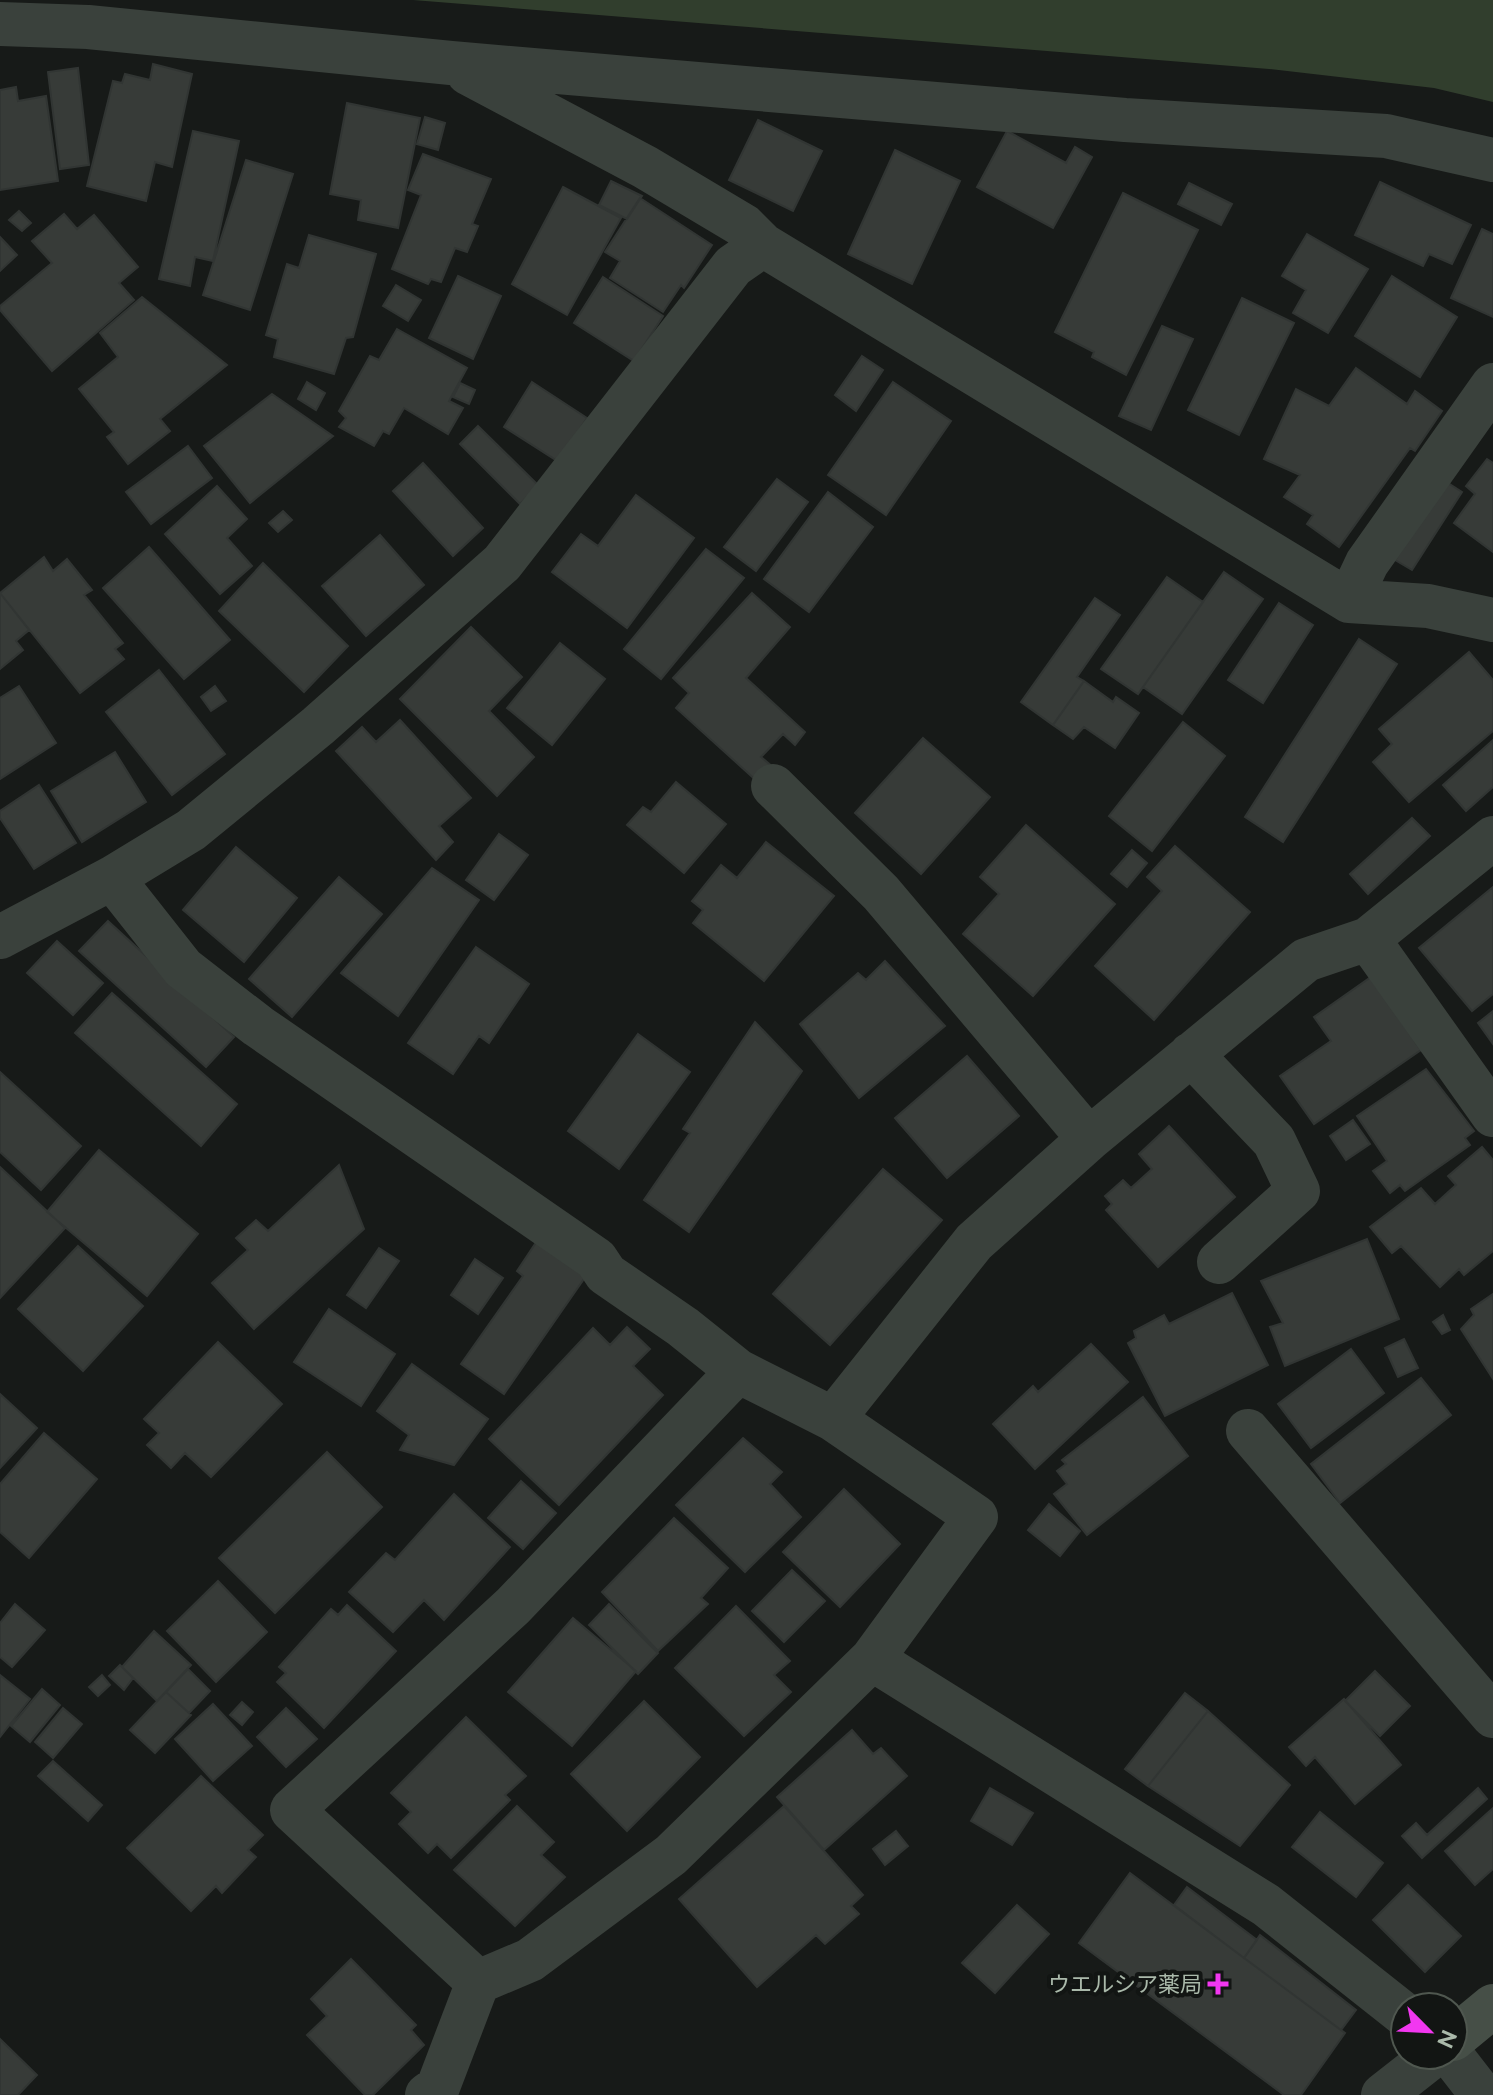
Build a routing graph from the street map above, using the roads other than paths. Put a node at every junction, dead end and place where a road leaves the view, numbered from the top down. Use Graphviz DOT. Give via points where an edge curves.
graph roads {
  1 [pos="0,24"];
  2 [pos="451,63"];
  3 [pos="1493,160"];
  4 [pos="763,245"];
  5 [pos="1493,385"];
  6 [pos="1349,601"];
  7 [pos="1493,620"];
  8 [pos="773,786"];
  9 [pos="1493,838"];
  10 [pos="112,878"];
  11 [pos="0,937"];
  12 [pos="1368,939"];
  13 [pos="1191,1054"];
  14 [pos="1493,1115"];
  15 [pos="1089,1139"];
  16 [pos="1219,1262"];
  17 [pos="738,1371"];
  18 [pos="833,1419"];
  19 [pos="1248,1431"];
  20 [pos="872,1659"];
  21 [pos="1493,1716"];
  22 [pos="478,1982"];
  23 [pos="1389,2002"];
  24 [pos="1493,2006"];
  25 [pos="1469,2026"];
  26 [pos="1414,2071"];
  27 [pos="1463,2071"];
  28 [pos="438,2092"];
  29 [pos="1383,2095"];
  30 [pos="1482,2095"];
  1 -- 2 [label="street" via="88,27"];
  2 -- 3 [label="street" via="1125,120 1386,136"];
  2 -- 4 [label="street" via="645,167 744,226"];
  4 -- 6 [label="street"];
  4 -- 10 [label="street" via="733,266 502,563 191,830"];
  5 -- 6 [label="street" via="1367,563"];
  6 -- 7 [label="street" via="1428,606"];
  8 -- 15 [label="street" via="881,893"];
  9 -- 12 [label="street"];
  10 -- 11 [label="street"];
  10 -- 17 [label="street" via="183,968 258,1026 596,1259 606,1274"];
  12 -- 13 [label="street" via="1306,960"];
  12 -- 14 [label="street"];
  13 -- 15 [label="street"];
  13 -- 16 [label="street" via="1274,1141 1298,1191"];
  15 -- 18 [label="street" via="974,1242"];
  17 -- 18 [label="street"];
  17 -- 22 [label="street" via="513,1606 292,1810"];
  18 -- 20 [label="street" via="976,1517"];
  19 -- 21 [label="street"];
  20 -- 22 [label="street" via="671,1855 530,1960"];
  20 -- 23 [label="street" via="1266,1905"];
  22 -- 28 [label="street"];
  24 -- 25 [label="street"];
  26 -- 29 [label="street"];
  27 -- 30 [label="street"];
}
